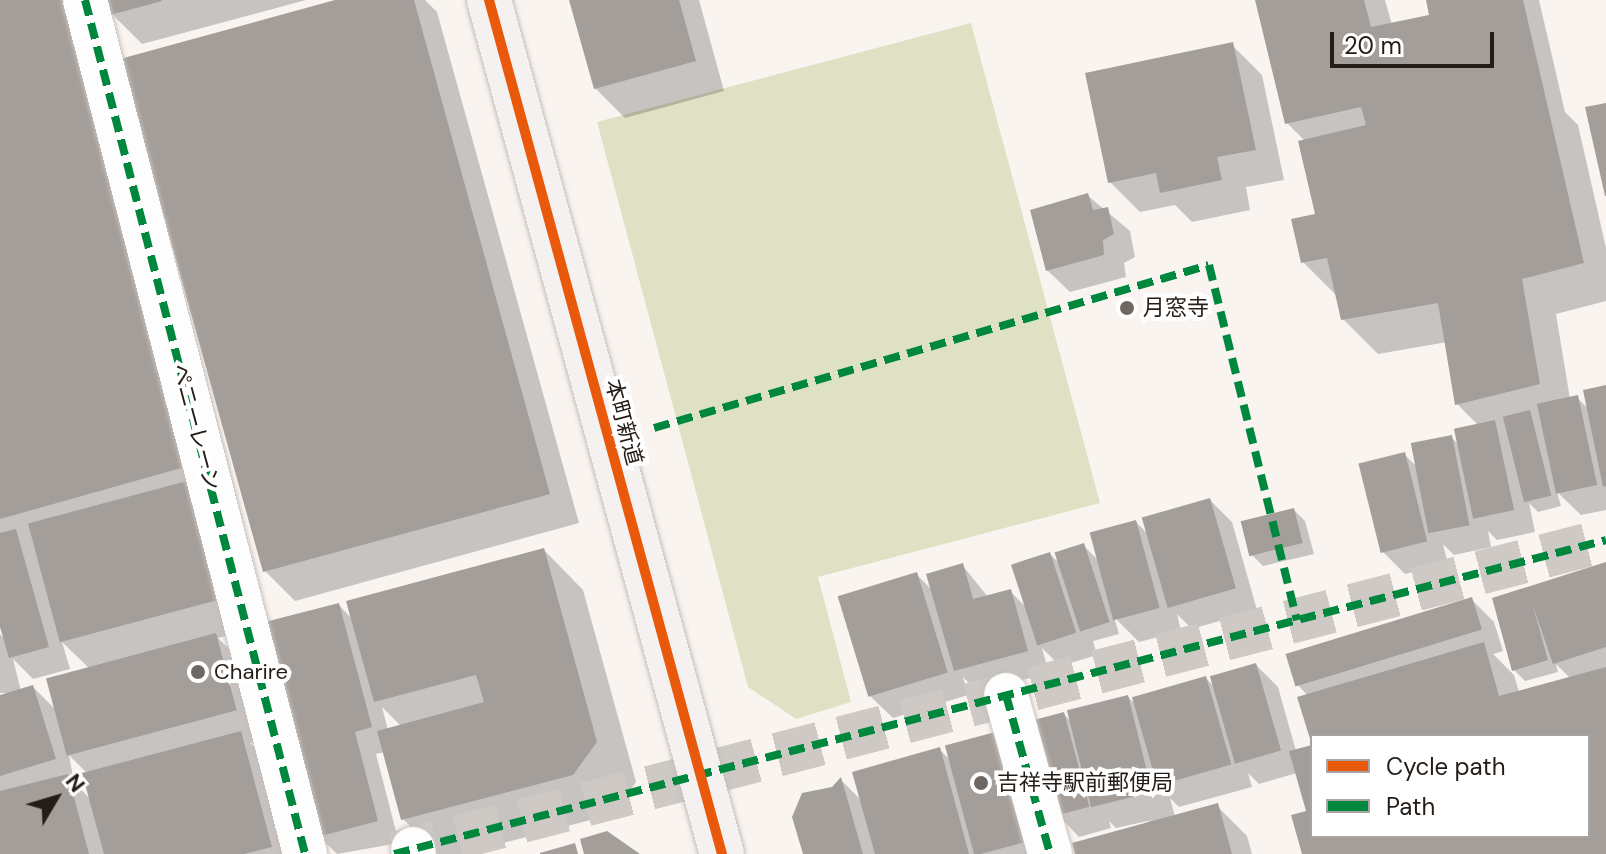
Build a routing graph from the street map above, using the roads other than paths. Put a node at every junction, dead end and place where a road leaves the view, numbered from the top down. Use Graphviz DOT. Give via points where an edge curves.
graph roads {
  1 [pos="85,0"];
  2 [pos="489,0"];
  3 [pos="1006,695"];
  4 [pos="305,854"];
  5 [pos="722,854"];
  6 [pos="1050,854"];
  1 -- 4 [label="street, ペニーレーン"];
  2 -- 5 [label="street, 本町新道"];
  3 -- 6 [label="street"];
}
